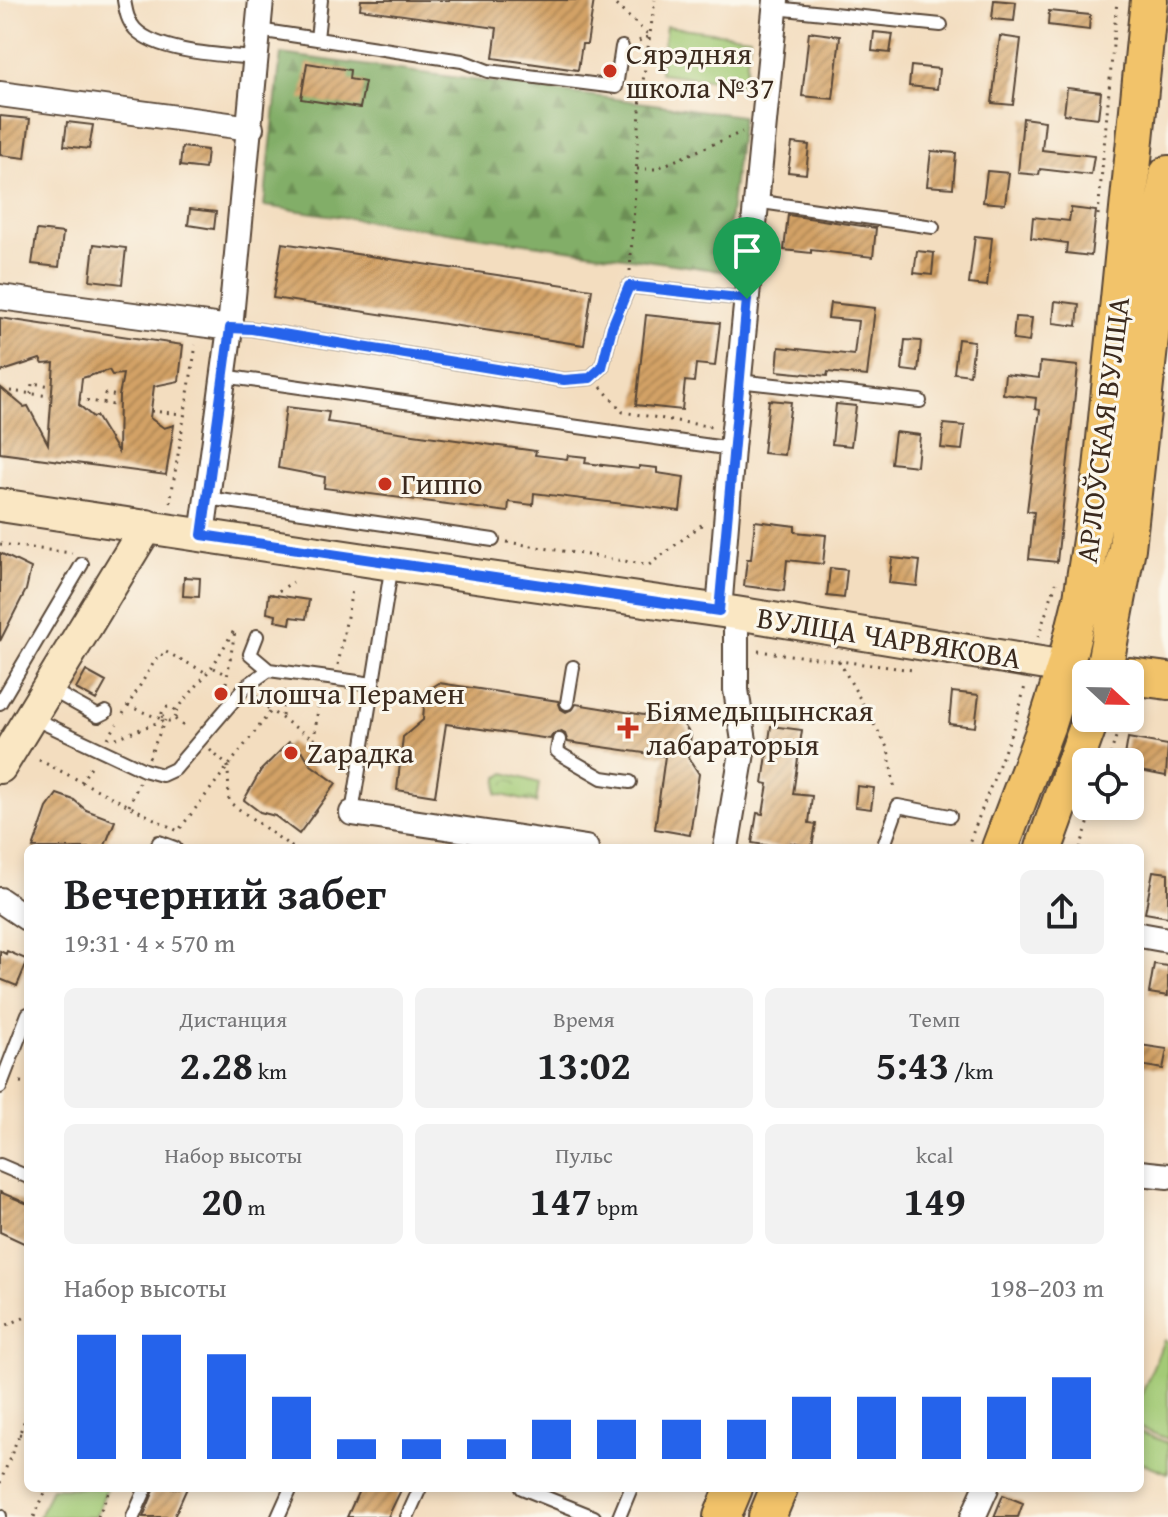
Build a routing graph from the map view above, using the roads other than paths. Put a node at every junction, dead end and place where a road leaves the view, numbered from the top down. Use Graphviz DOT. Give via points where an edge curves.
graph roads {
  1 [pos="124,0"];
  2 [pos="261,0"];
  3 [pos="321,0"];
  4 [pos="1149,0"];
  5 [pos="776,4"];
  6 [pos="941,25"];
  7 [pos="258,30"];
  8 [pos="317,39"];
  9 [pos="622,47"];
  10 [pos="256,58"];
  11 [pos="0,94"];
  12 [pos="251,128"];
  13 [pos="1168,174"];
  14 [pos="755,201"];
  15 [pos="933,227"];
  16 [pos="0,297"];
  17 [pos="747,299"];
  18 [pos="230,328"];
  19 [pos="223,376"];
  20 [pos="738,381"];
  21 [pos="920,401"];
  22 [pos="726,448"];
  23 [pos="207,498"];
  24 [pos="0,505"];
  25 [pos="147,526"];
  26 [pos="202,535"];
  27 [pos="493,540"];
  28 [pos="82,564"];
  29 [pos="392,564"];
  30 [pos="727,612"];
  31 [pos="257,636"];
  32 [pos="1106,660"];
  33 [pos="573,667"];
  34 [pos="1065,667"];
  35 [pos="1072,668"];
  36 [pos="269,670"];
  37 [pos="1144,678"];
  38 [pos="1168,681"];
  39 [pos="373,684"];
  40 [pos="48,688"];
  41 [pos="0,703"];
  42 [pos="567,703"];
  43 [pos="106,712"];
  44 [pos="31,717"];
  45 [pos="1086,732"];
  46 [pos="559,740"];
  47 [pos="0,767"];
  48 [pos="630,782"];
  49 [pos="352,813"];
  50 [pos="950,816"];
  51 [pos="559,844"];
  52 [pos="727,844"];
  53 [pos="884,844"];
  54 [pos="1002,844"];
  55 [pos="1045,844"];
  56 [pos="0,900"];
  57 [pos="24,916"];
  58 [pos="1144,936"];
  59 [pos="1168,940"];
  60 [pos="24,1024"];
  61 [pos="0,1087"];
  62 [pos="0,1165"];
  63 [pos="1144,1173"];
  64 [pos="24,1175"];
  65 [pos="1168,1176"];
  66 [pos="144,1492"];
  67 [pos="289,1492"];
  68 [pos="418,1492"];
  69 [pos="532,1492"];
  70 [pos="629,1492"];
  71 [pos="777,1492"];
  72 [pos="984,1492"];
  73 [pos="133,1517"];
  74 [pos="278,1517"];
  75 [pos="407,1517"];
  76 [pos="594,1517"];
  77 [pos="619,1517"];
  78 [pos="767,1517"];
  79 [pos="973,1517"];
  1 -- 10 [label="lane" via="127,17 148,38 169,46"];
  2 -- 7 [label="street"];
  3 -- 8 [label="lane"];
  4 -- 34 [label="main road, АРЛОЎСКАЯ ВУЛІЦА" via="1102,469 1082,598"];
  5 -- 6 [label="lane"];
  5 -- 14 [label="street"];
  7 -- 8 [label="lane"];
  7 -- 10 [label="street"];
  8 -- 9 [label="lane" via="462,61 488,71 616,87"];
  10 -- 12 [label="street"];
  11 -- 12 [label="street"];
  12 -- 18 [label="street"];
  13 -- 32 [label="main road, АРЛОЎСКАЯ ВУЛІЦА" via="1127,548"];
  14 -- 15 [label="lane"];
  14 -- 17 [label="street"];
  16 -- 18 [label="street"];
  17 -- 18 [label="lane" via="629,286 602,367 590,378 564,380"];
  17 -- 20 [label="street"];
  18 -- 19 [label="street"];
  19 -- 22 [label="lane"];
  19 -- 23 [label="street"];
  20 -- 21 [label="lane"];
  20 -- 22 [label="street"];
  22 -- 30 [label="street"];
  23 -- 26 [label="street"];
  23 -- 27 [label="lane"];
  24 -- 25 [label="main road, ВУЛІЦА ЧАРВЯКОВА"];
  25 -- 26 [label="main road, ВУЛІЦА ЧАРВЯКОВА"];
  25 -- 40 [label="main road"];
  26 -- 29 [label="main road, ВУЛІЦА ЧАРВЯКОВА"];
  28 -- 41 [label="lane"];
  29 -- 30 [label="main road, ВУЛІЦА ЧАРВЯКОВА"];
  29 -- 39 [label="lane"];
  30 -- 34 [label="main road, ВУЛІЦА ЧАРВЯКОВА"];
  30 -- 52 [label="street" via="744,741"];
  31 -- 36 [label="lane" via="250,654"];
  33 -- 42 [label="lane"];
  34 -- 35 [label="main road"];
  34 -- 54 [label="main road, АРЛОЎСКАЯ ВУЛІЦА"];
  36 -- 39 [label="lane"];
  36 -- 44 [label="lane" via="246,686 175,769 162,775"];
  37 -- 38 [label="main road"];
  39 -- 49 [label="lane"];
  40 -- 43 [label="lane" via="98,716"];
  40 -- 44 [label="main road"];
  44 -- 47 [label="main road"];
  45 -- 55 [label="main road"];
  46 -- 48 [label="lane" via="557,751 562,755 602,778"];
  49 -- 51 [label="street"];
  50 -- 53 [label="lane" via="898,806"];
  56 -- 57 [label="street"];
  58 -- 59 [label="street"];
  60 -- 61 [label="lane"];
  62 -- 64 [label="lane"];
  63 -- 65 [label="street"];
  66 -- 73 [label="lane"];
  67 -- 74 [label="lane"];
  68 -- 75 [label="lane"];
  69 -- 76 [label="lane"];
  70 -- 77 [label="lane"];
  71 -- 78 [label="main road"];
  72 -- 79 [label="street"];
}
